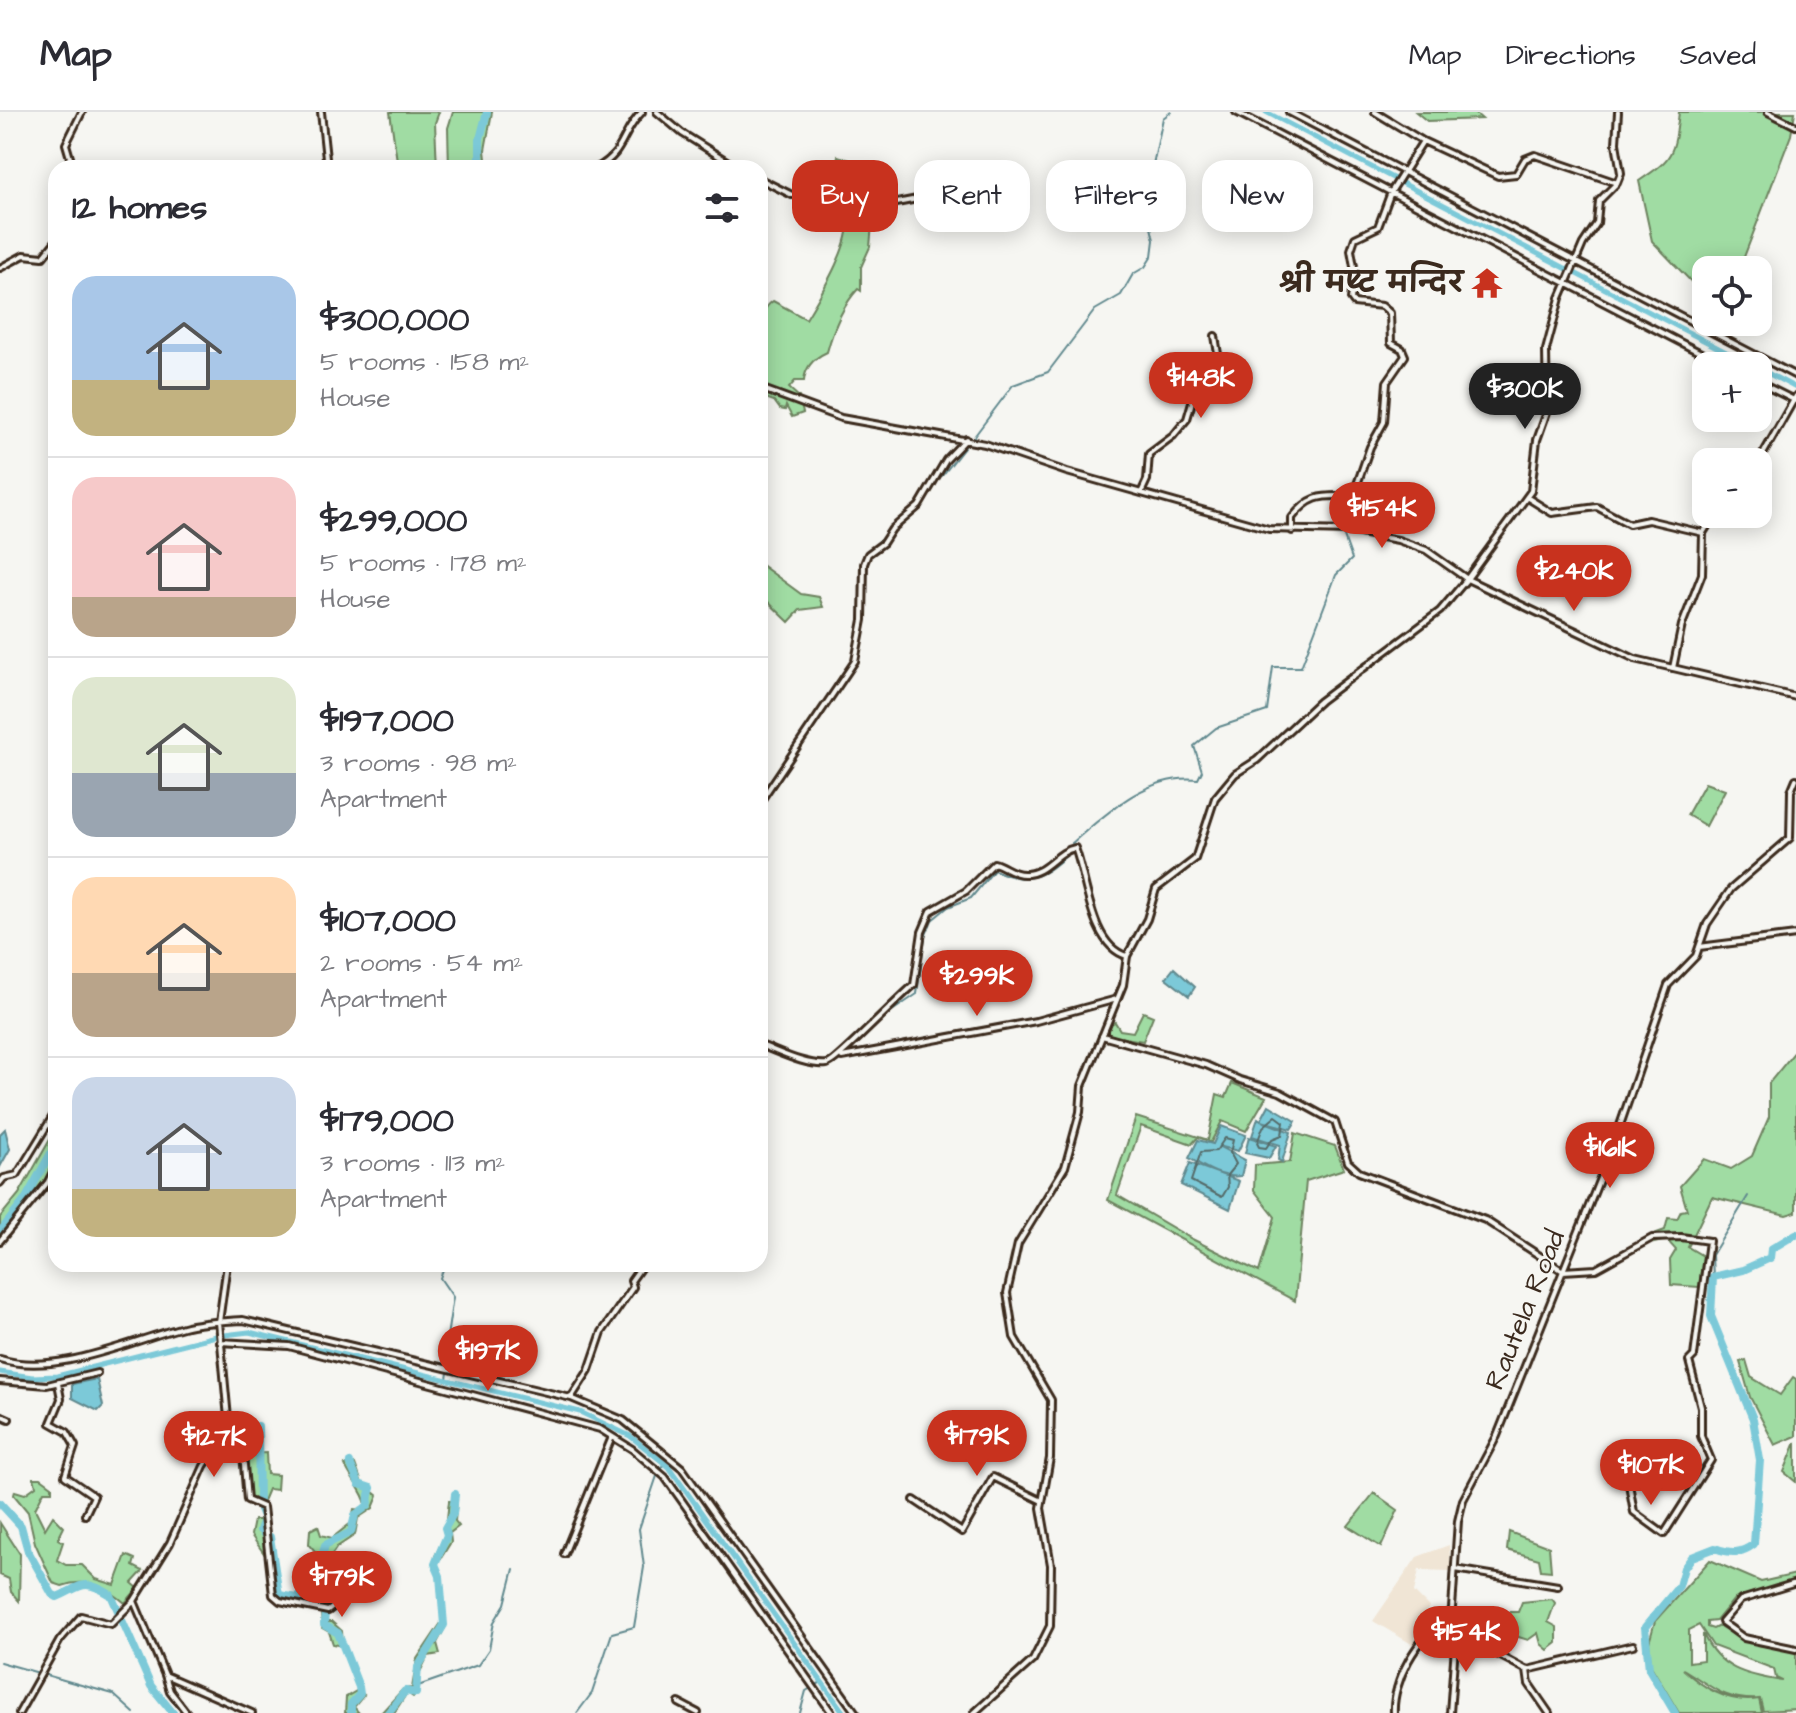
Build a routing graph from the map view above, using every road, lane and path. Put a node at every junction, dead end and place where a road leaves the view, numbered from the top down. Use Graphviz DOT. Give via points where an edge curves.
graph roads {
  1 [pos="82,112"];
  2 [pos="321,112"];
  3 [pos="633,112"];
  4 [pos="642,112"];
  5 [pos="657,112"];
  6 [pos="1236,112"];
  7 [pos="1289,112"];
  8 [pos="1375,112"];
  9 [pos="1618,112"];
  10 [pos="1768,112"];
  11 [pos="635,119"];
  12 [pos="1796,126"];
  13 [pos="1423,141"];
  14 [pos="71,160"];
  15 [pos="326,160"];
  16 [pos="611,160"];
  17 [pos="725,160"];
  18 [pos="1403,172"];
  19 [pos="768,183"];
  20 [pos="1617,183"];
  21 [pos="1393,191"];
  22 [pos="914,200"];
  23 [pos="48,251"];
  24 [pos="1576,264"];
  25 [pos="0,268"];
  26 [pos="1567,281"];
  27 [pos="1215,336"];
  28 [pos="1700,352"];
  29 [pos="1796,376"];
  30 [pos="1772,388"];
  31 [pos="768,391"];
  32 [pos="1795,398"];
  33 [pos="966,439"];
  34 [pos="1767,448"];
  35 [pos="1141,493"];
  36 [pos="1528,498"];
  37 [pos="1706,528"];
  38 [pos="1292,531"];
  39 [pos="1703,533"];
  40 [pos="1467,579"];
  41 [pos="1673,668"];
  42 [pos="1796,697"];
  43 [pos="1796,779"];
  44 [pos="768,790"];
  45 [pos="1796,935"];
  46 [pos="1699,947"];
  47 [pos="1127,956"];
  48 [pos="1117,999"];
  49 [pos="1102,1036"];
  50 [pos="768,1047"];
  51 [pos="840,1057"];
  52 [pos="48,1124"];
  53 [pos="48,1182"];
  54 [pos="0,1183"];
  55 [pos="0,1241"];
  56 [pos="1563,1271"];
  57 [pos="226,1272"];
  58 [pos="637,1272"];
  59 [pos="219,1324"];
  60 [pos="220,1339"];
  61 [pos="0,1359"];
  62 [pos="97,1373"];
  63 [pos="0,1381"];
  64 [pos="58,1383"];
  65 [pos="571,1398"];
  66 [pos="0,1415"];
  67 [pos="9,1419"];
  68 [pos="229,1429"];
  69 [pos="612,1437"];
  70 [pos="1636,1475"];
  71 [pos="914,1500"];
  72 [pos="1042,1501"];
  73 [pos="85,1515"];
  74 [pos="564,1554"];
  75 [pos="1455,1569"];
  76 [pos="1796,1583"];
  77 [pos="1558,1586"];
  78 [pos="334,1599"];
  79 [pos="134,1602"];
  80 [pos="1446,1623"];
  81 [pos="1456,1632"];
  82 [pos="1633,1645"];
  83 [pos="1796,1649"];
  84 [pos="1527,1670"];
  85 [pos="165,1675"];
  86 [pos="679,1703"];
  87 [pos="19,1713"];
  88 [pos="187,1713"];
  89 [pos="252,1713"];
  90 [pos="698,1713"];
  91 [pos="832,1713"];
  92 [pos="856,1713"];
  93 [pos="974,1713"];
  94 [pos="1394,1713"];
  95 [pos="1450,1713"];
  96 [pos="1549,1713"];
  1 -- 14 [label="street" via="66,144"];
  2 -- 15 [label="street"];
  3 -- 11 [label="street"];
  4 -- 11 [label="street"];
  5 -- 17 [label="street"];
  6 -- 21 [label="street"];
  7 -- 18 [label="street"];
  8 -- 13 [label="street"];
  9 -- 20 [label="street"];
  10 -- 12 [label="street"];
  11 -- 16 [label="street"];
  13 -- 18 [label="street"];
  13 -- 20 [label="street" via="1498,176 1516,174 1525,159 1535,155"];
  18 -- 21 [label="street"];
  18 -- 24 [label="street"];
  19 -- 22 [label="street" via="792,195 840,195 876,207"];
  20 -- 24 [label="street" via="1599,201 1597,223"];
  21 -- 26 [label="street"];
  21 -- 38 [label="street" via="1378,227 1355,238 1351,299 1390,313 1391,343 1405,356 1387,382 1384,422 1353,496 1326,494 1304,506 1292,518"];
  23 -- 25 [label="street" via="43,257 24,255"];
  24 -- 26 [label="street"];
  24 -- 29 [label="street"];
  26 -- 28 [label="street"];
  26 -- 36 [label="street" via="1546,350 1547,412"];
  27 -- 35 [label="street" via="1220,366 1199,378 1187,419 1149,454"];
  30 -- 32 [label="street"];
  31 -- 33 [label="street" via="869,425"];
  32 -- 34 [label="street"];
  33 -- 35 [label="street"];
  33 -- 44 [label="street" via="946,460 913,514 868,554 855,661"];
  35 -- 38 [label="street"];
  36 -- 39 [label="street" via="1552,513 1597,507 1629,524 1648,520"];
  36 -- 40 [label="street"];
  37 -- 39 [label="street"];
  38 -- 40 [label="street" via="1349,531 1398,540 1426,550"];
  39 -- 41 [label="street" via="1702,574 1682,625"];
  40 -- 41 [label="street" via="1635,659"];
  40 -- 47 [label="street" via="1440,611 1320,701 1235,774 1215,798 1195,859 1156,889"];
  41 -- 42 [label="street"];
  43 -- 46 [label="street, Rautela Road" via="1790,838 1731,889 1707,924"];
  45 -- 46 [label="street"];
  46 -- 56 [label="street, Rautela Road" via="1668,985"];
  47 -- 48 [label="street"];
  47 -- 51 [label="street" via="1113,950 1104,935 1075,848 1040,872 1026,875 994,863 966,891 931,911 922,932 914,985"];
  48 -- 49 [label="street"];
  48 -- 51 [label="street" via="1036,1021"];
  49 -- 56 [label="street" via="1280,1092 1335,1122 1348,1162 1359,1172 1485,1220"];
  49 -- 72 [label="street" via="1082,1086 1065,1167 1022,1233 1007,1293 1014,1337 1051,1400 1050,1458"];
  50 -- 51 [label="street" via="827,1065"];
  52 -- 54 [label="street" via="17,1175"];
  53 -- 55 [label="street"];
  56 -- 70 [label="street" via="1596,1269 1652,1238 1709,1241 1694,1356 1689,1361 1709,1467 1664,1534 1634,1512 1629,1484"];
  56 -- 75 [label="street, Rautela Road" via="1497,1436 1463,1500"];
  57 -- 59 [label="street"];
  58 -- 65 [label="street"];
  59 -- 60 [label="street"];
  59 -- 61 [label="street" via="191,1326 54,1363"];
  59 -- 65 [label="street" via="266,1323"];
  60 -- 68 [label="street"];
  60 -- 69 [label="street" via="289,1346 600,1429"];
  62 -- 64 [label="street"];
  63 -- 64 [label="street"];
  64 -- 73 [label="street" via="61,1399 51,1423 67,1432 76,1449 65,1476 94,1496"];
  65 -- 92 [label="street" via="623,1420 682,1468"];
  66 -- 67 [label="street"];
  68 -- 78 [label="street" via="242,1442 245,1497 259,1505 270,1544 273,1595 324,1610 333,1607"];
  68 -- 79 [label="street" via="204,1466 174,1535"];
  69 -- 74 [label="street"];
  69 -- 91 [label="street" via="665,1477"];
  71 -- 72 [label="street" via="962,1532 993,1477"];
  72 -- 93 [label="street" via="1051,1565 1050,1626 1033,1660"];
  75 -- 77 [label="street"];
  75 -- 80 [label="street, Rautela Road"];
  76 -- 83 [label="street" via="1741,1600 1722,1622 1744,1638"];
  79 -- 85 [label="street"];
  79 -- 87 [label="street" via="105,1625 81,1616 60,1640"];
  80 -- 81 [label="street"];
  80 -- 94 [label="street" via="1412,1656 1393,1698"];
  81 -- 84 [label="street"];
  81 -- 95 [label="street"];
  82 -- 84 [label="street"];
  84 -- 96 [label="street" via="1529,1684"];
  85 -- 88 [label="street"];
  85 -- 89 [label="street"];
  86 -- 90 [label="street"];
}
